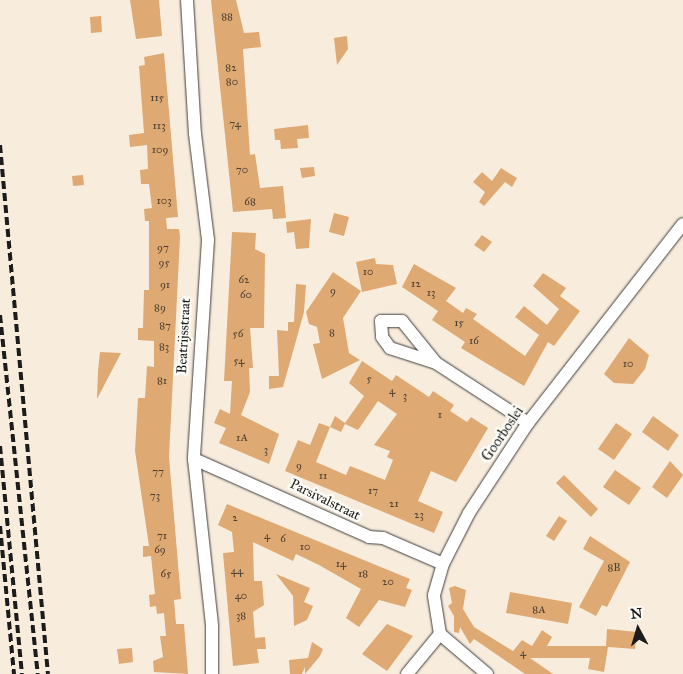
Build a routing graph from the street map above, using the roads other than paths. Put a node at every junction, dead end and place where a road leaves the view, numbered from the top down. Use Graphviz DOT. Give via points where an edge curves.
graph roads {
  1 [pos="187,0"];
  2 [pos="683,224"];
  3 [pos="436,363"];
  4 [pos="528,423"];
  5 [pos="194,458"];
  6 [pos="443,564"];
  7 [pos="440,634"];
  8 [pos="212,674"];
  9 [pos="407,674"];
  10 [pos="487,674"];
  1 -- 5 [label="street, Beatrijsstraat" via="195,134 208,240"];
  2 -- 4 [label="street, Goorboslei"];
  3 -- 4 [label="street"];
  4 -- 6 [label="street, Goorboslei" via="469,513"];
  5 -- 6 [label="street, Parsivalstraat" via="369,537 383,538"];
  5 -- 8 [label="street, Beatrijsstraat" via="212,626"];
  6 -- 7 [label="street, Goorboslei" via="434,595"];
  7 -- 9 [label="street"];
  7 -- 10 [label="street"];
}
